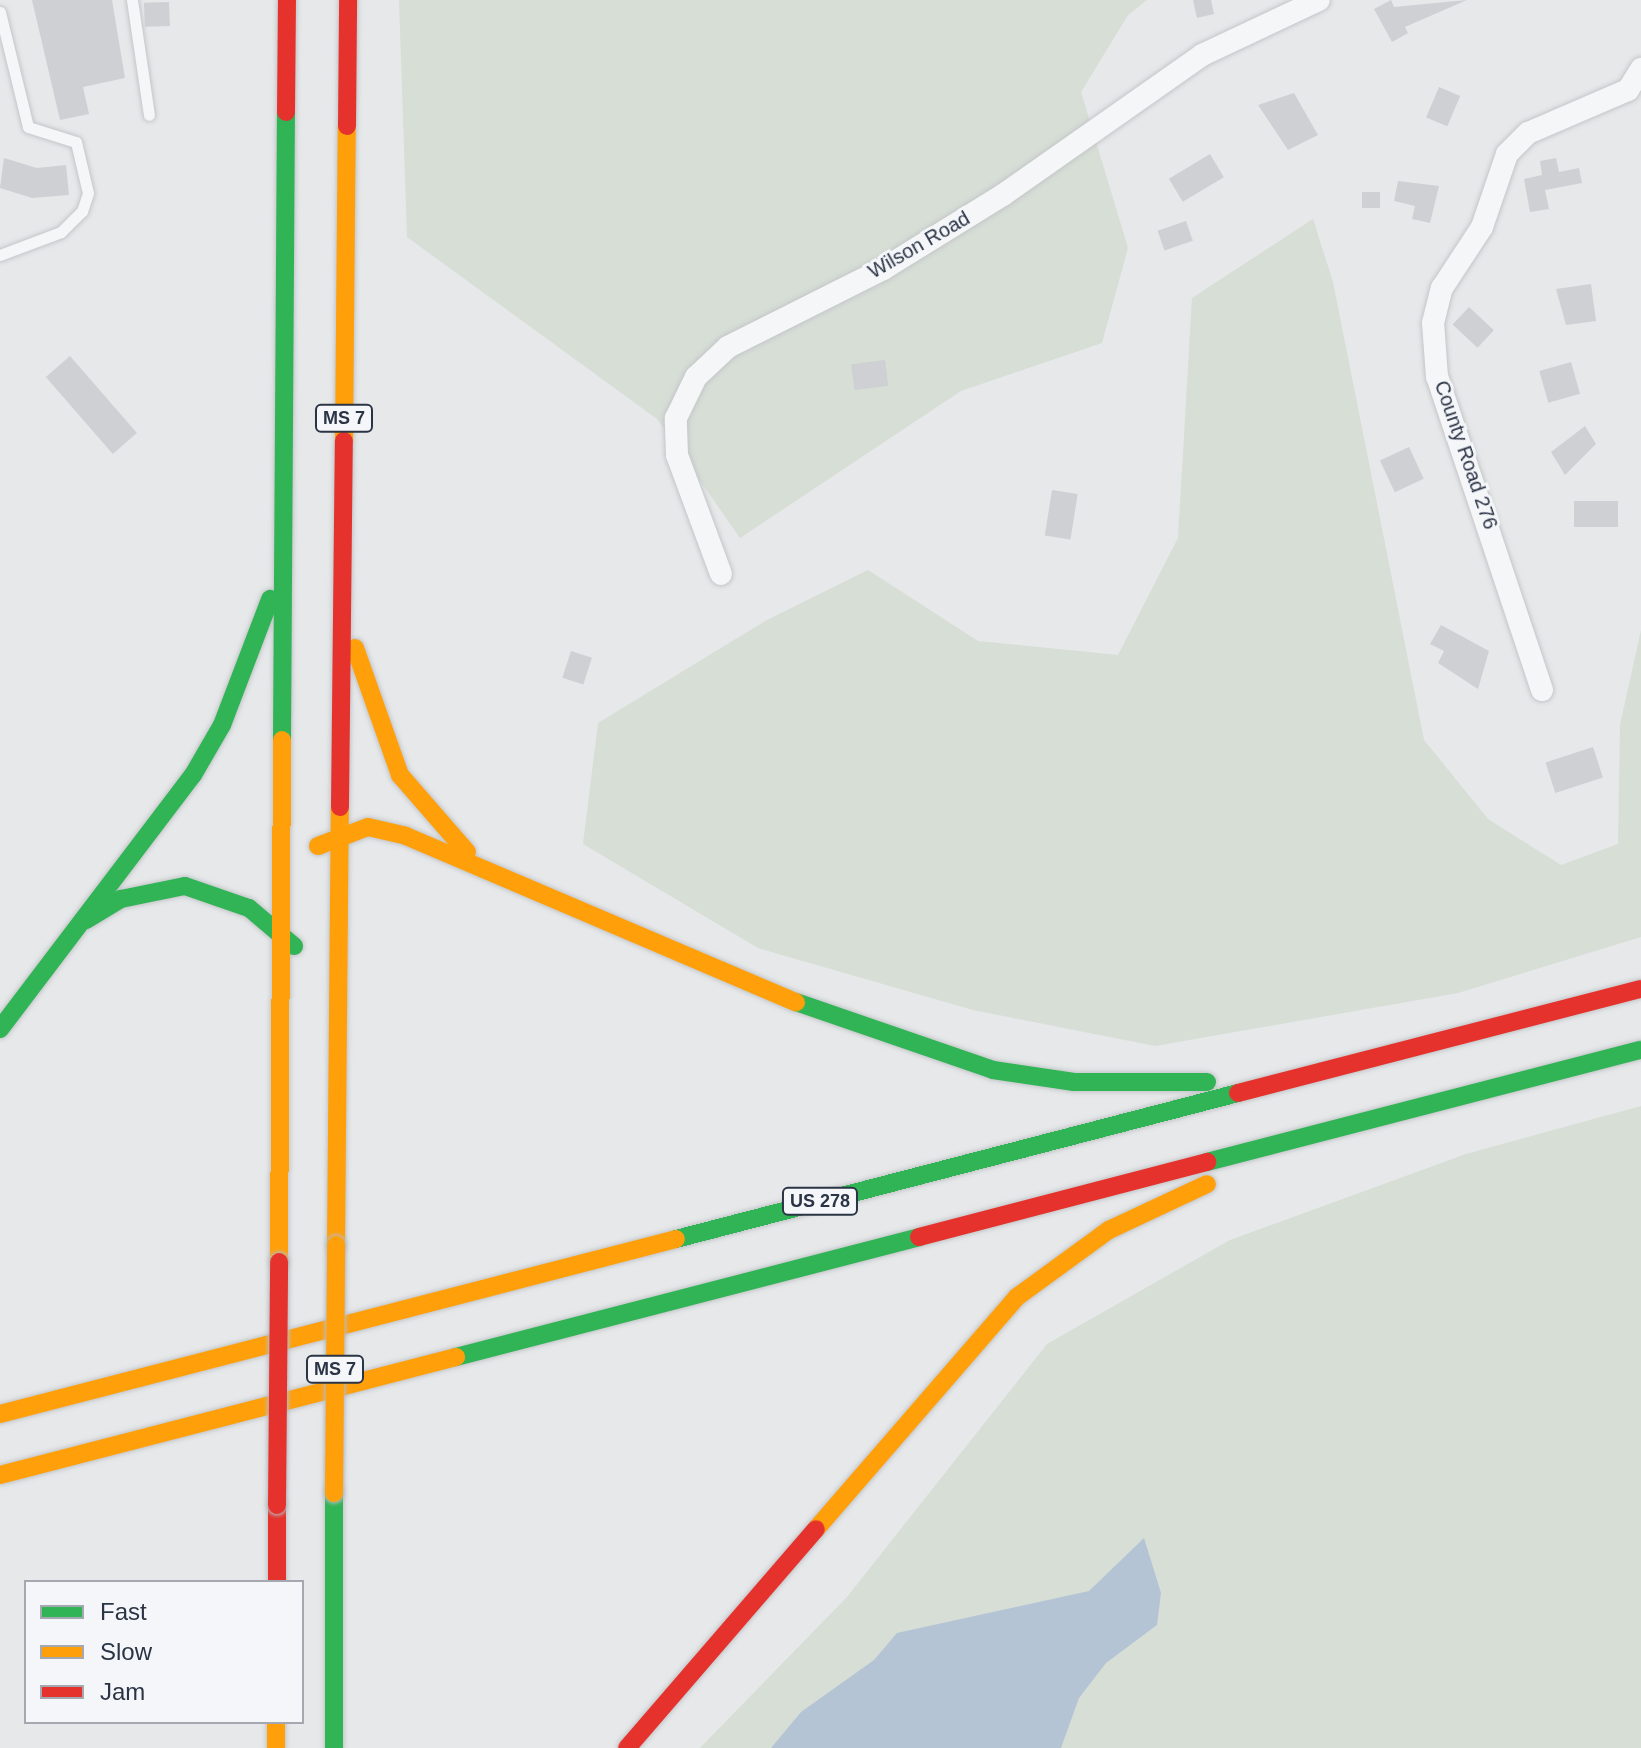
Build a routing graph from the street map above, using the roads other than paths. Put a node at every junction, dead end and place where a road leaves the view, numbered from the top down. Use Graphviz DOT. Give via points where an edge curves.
graph roads {
  1 [pos="132,0"];
  2 [pos="287,0"];
  3 [pos="348,0"];
  4 [pos="1319,0"];
  5 [pos="0,12"];
  6 [pos="1641,69"];
  7 [pos="149,115"];
  8 [pos="0,255"];
  9 [pos="283,471"];
  10 [pos="721,574"];
  11 [pos="342,591"];
  12 [pos="1542,690"];
  13 [pos="341,835"];
  14 [pos="490,870"];
  15 [pos="281,888"];
  16 [pos="79,924"];
  17 [pos="281,930"];
  18 [pos="308,964"];
  19 [pos="317,989"];
  20 [pos="1641,989"];
  21 [pos="0,1029"];
  22 [pos="1641,1050"];
  23 [pos="1359,1061"];
  24 [pos="339,1102"];
  25 [pos="1382,1117"];
  26 [pos="0,1414"];
  27 [pos="0,1475"];
  28 [pos="277,1580"];
  29 [pos="276,1724"];
  30 [pos="276,1748"];
  31 [pos="334,1748"];
  32 [pos="627,1748"];
  1 -- 7 [label="lane"];
  2 -- 9 [label="highway, MS 7"];
  3 -- 11 [label="highway, MS 7"];
  4 -- 10 [label="street, Wilson Road" via="1202,55 1003,195 883,269 728,347 696,377 676,418 677,455"];
  5 -- 8 [label="lane" via="28,127 76,142 88,193 82,211 61,232"];
  6 -- 12 [label="street, County Road 276" via="1628,90 1528,133 1507,154 1482,227 1442,288 1433,323 1437,377"];
  9 -- 15 [label="highway, MS 7"];
  9 -- 16 [label="highway" via="269,601 222,725"];
  11 -- 13 [label="highway, MS 7"];
  11 -- 14 [label="highway" via="360,668 400,775 454,841"];
  13 -- 14 [label="highway" via="368,827"];
  13 -- 15 [label="highway" via="307,853"];
  13 -- 24 [label="highway, MS 7"];
  14 -- 23 [label="highway" via="861,1030 993,1070 1138,1085"];
  15 -- 17 [label="highway, MS 7"];
  16 -- 17 [label="highway" via="121,899 185,886 223,894"];
  16 -- 21 [label="highway"];
  17 -- 18 [label="highway"];
  17 -- 28 [label="highway, MS 7, bridge"];
  19 -- 24 [label="highway"];
  20 -- 23 [label="highway, US 278"];
  22 -- 25 [label="highway"];
  23 -- 26 [label="highway, US 278"];
  24 -- 31 [label="highway, MS 7, bridge"];
  25 -- 27 [label="highway"];
  25 -- 32 [label="highway" via="1176,1194 1058,1262 978,1336"];
  29 -- 30 [label="highway"];
}
